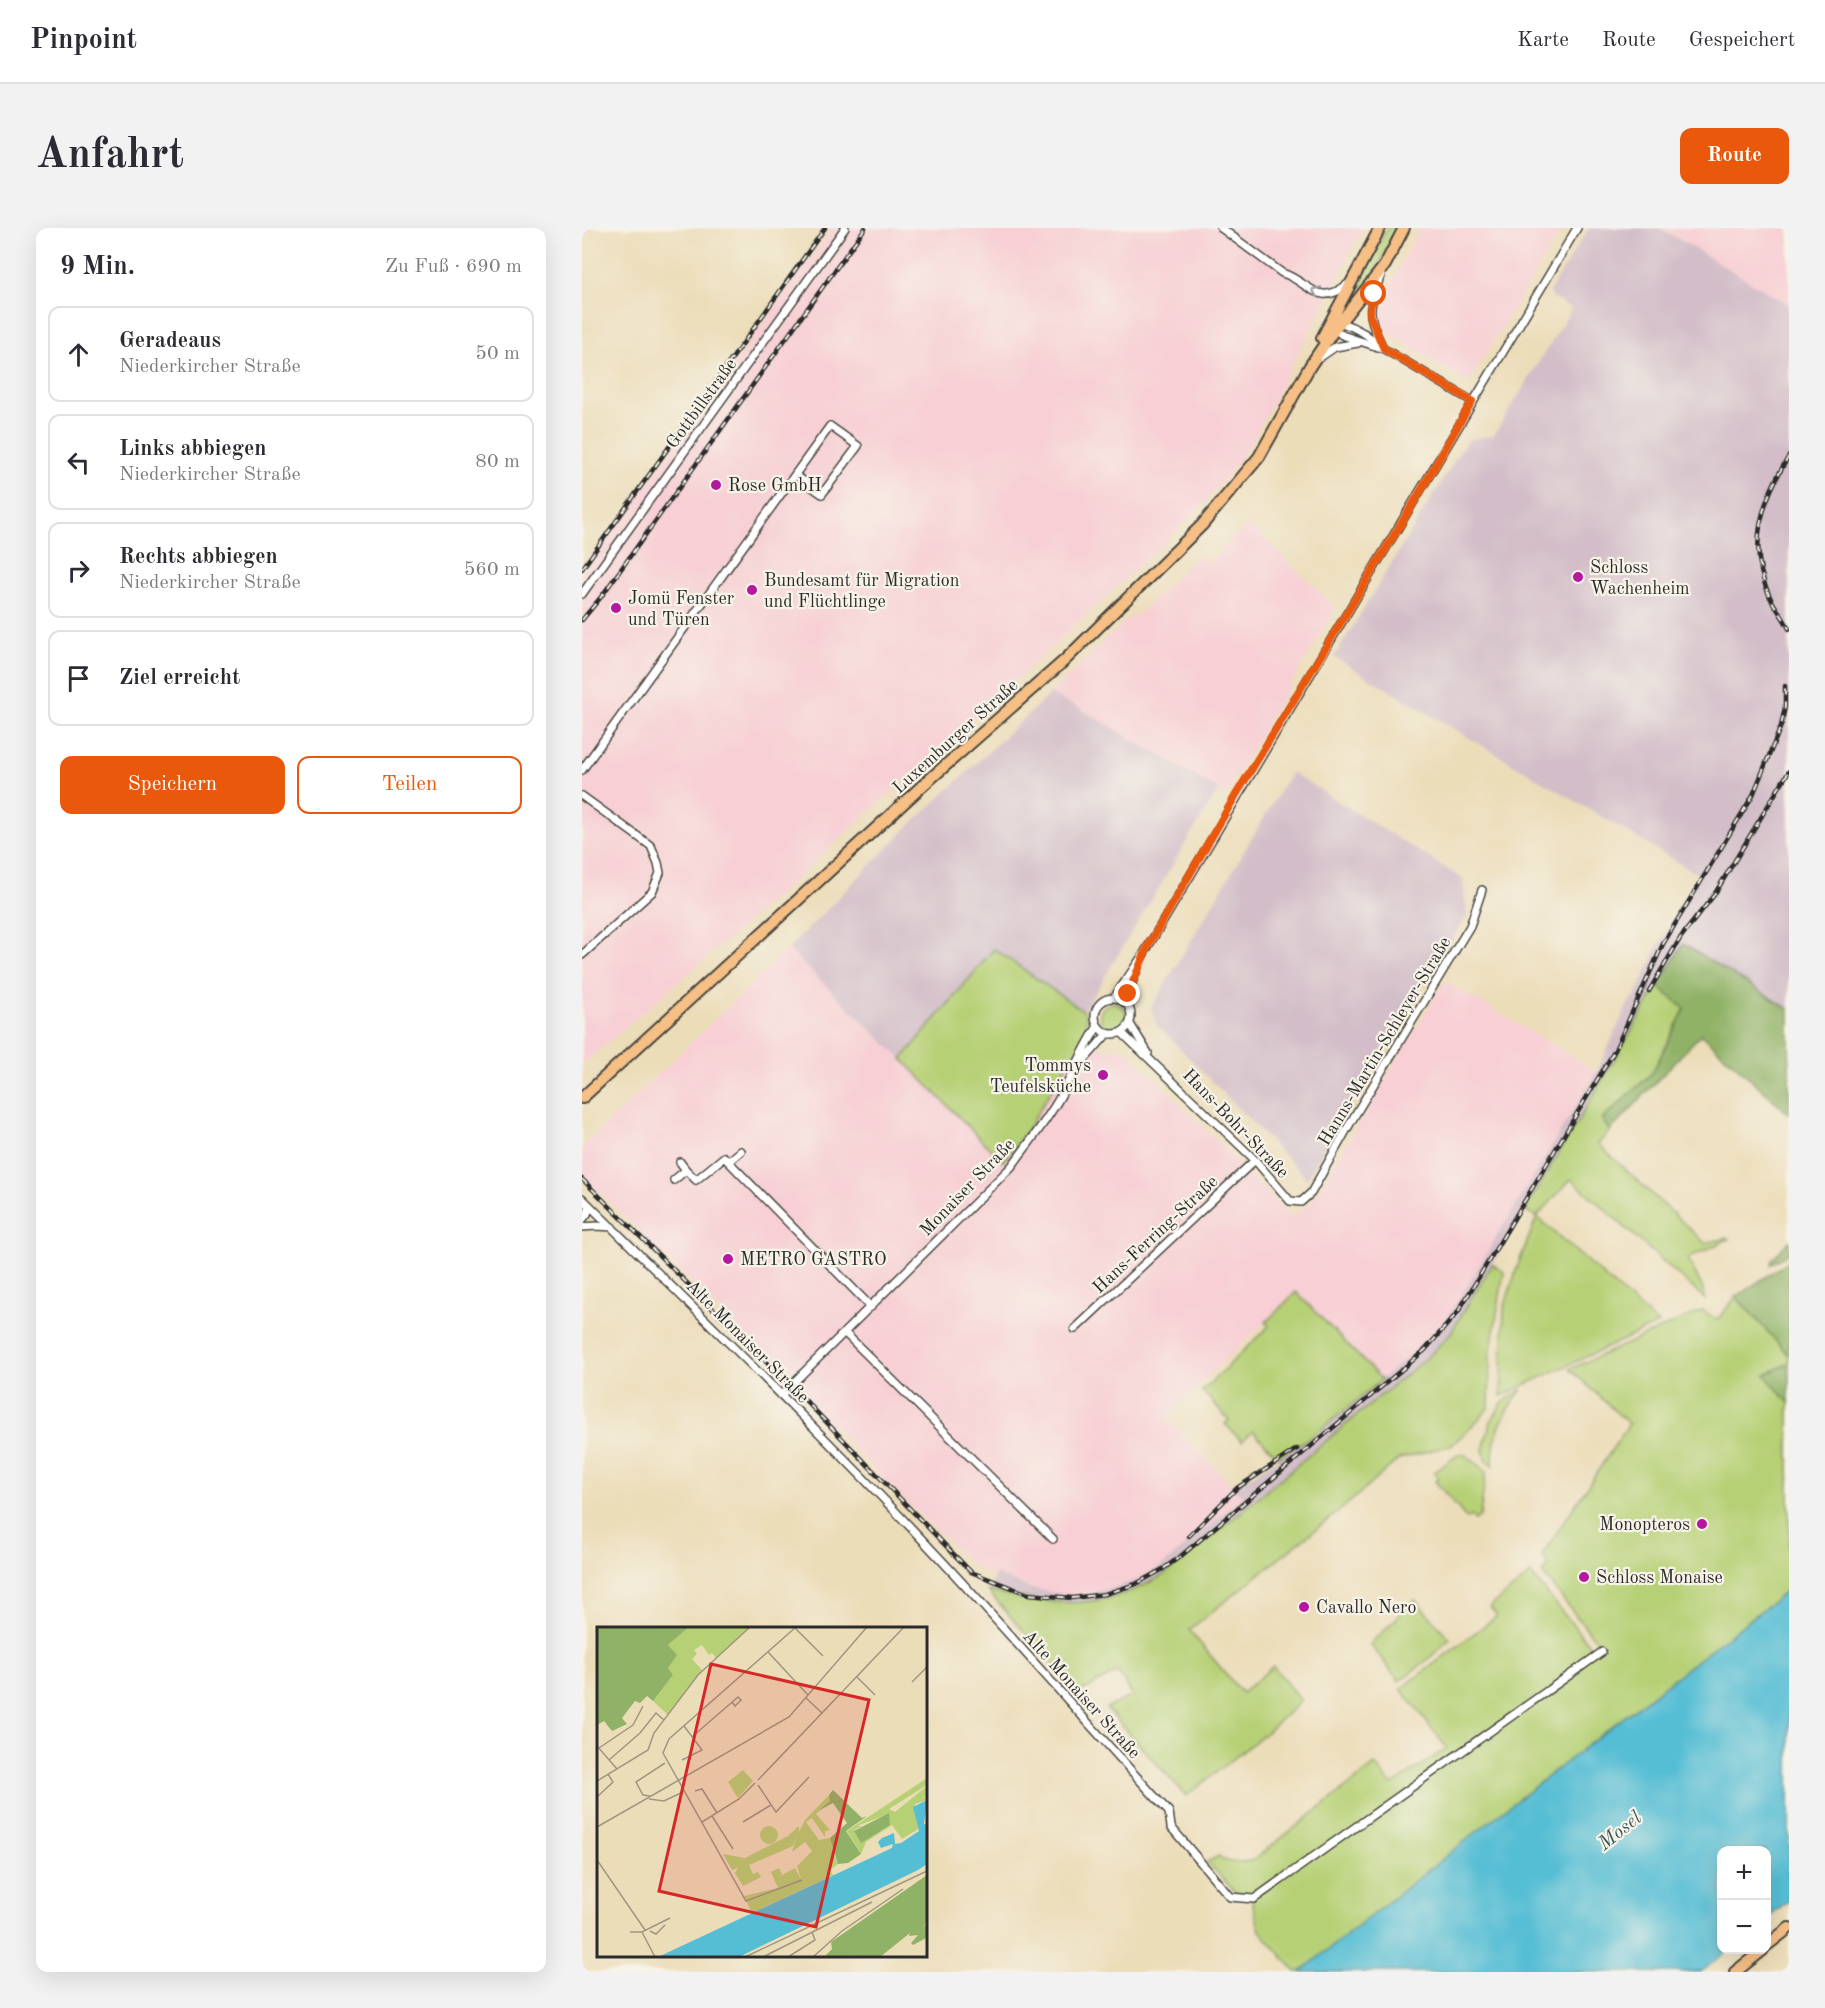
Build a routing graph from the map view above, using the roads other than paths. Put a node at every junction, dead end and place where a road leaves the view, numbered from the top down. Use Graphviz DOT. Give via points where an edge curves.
graph roads {
  1 [pos="845,228"];
  2 [pos="1221,228"];
  3 [pos="1380,228"];
  4 [pos="1404,228"];
  5 [pos="1577,228"];
  6 [pos="1385,265"];
  7 [pos="1351,281"];
  8 [pos="1335,324"];
  9 [pos="1360,343"];
  10 [pos="1384,349"];
  11 [pos="1310,366"];
  12 [pos="1472,401"];
  13 [pos="795,475"];
  14 [pos="582,594"];
  15 [pos="582,770"];
  16 [pos="582,796"];
  17 [pos="1482,890"];
  18 [pos="582,955"];
  19 [pos="1143,955"];
  20 [pos="1114,998"];
  21 [pos="1127,1004"];
  22 [pos="1130,1024"];
  23 [pos="1098,1026"];
  24 [pos="1122,1033"];
  25 [pos="1107,1034"];
  26 [pos="1153,1060"];
  27 [pos="1070,1076"];
  28 [pos="582,1098"];
  29 [pos="741,1151"];
  30 [pos="1254,1160"];
  31 [pos="680,1161"];
  32 [pos="729,1161"];
  33 [pos="686,1170"];
  34 [pos="674,1180"];
  35 [pos="582,1198"];
  36 [pos="1301,1202"];
  37 [pos="586,1207"];
  38 [pos="582,1220"];
  39 [pos="582,1227"];
  40 [pos="612,1227"];
  41 [pos="871,1307"];
  42 [pos="1075,1329"];
  43 [pos="845,1333"];
  44 [pos="781,1395"];
  45 [pos="1053,1539"];
  46 [pos="1602,1652"];
  47 [pos="1789,1928"];
  48 [pos="1771,1943"];
  49 [pos="1758,1954"];
  50 [pos="1735,1972"];
  1 -- 14 [label="street, Gottbillstraße"];
  7 -- 2 [label="street, one-way" via="1324,295 1282,273"];
  3 -- 7 [label="main road, Luxemburger Straße"];
  4 -- 6 [label="main road, Luxemburger Straße"];
  5 -- 12 [label="street"];
  6 -- 8 [label="main road, Luxemburger Straße"];
  6 -- 10 [label="street" via="1370,309"];
  7 -- 8 [label="main road, Luxemburger Straße"];
  8 -- 9 [label="street"];
  8 -- 10 [label="street" via="1353,328"];
  8 -- 11 [label="main road, Luxemburger Straße"];
  9 -- 10 [label="street"];
  9 -- 11 [label="street" via="1331,349"];
  10 -- 12 [label="street"];
  11 -- 28 [label="main road, Luxemburger Straße" via="1259,457 1163,565 1065,660"];
  12 -- 19 [label="street"];
  13 -- 13 [label="street" via="831,426 858,446 822,494"];
  13 -- 15 [label="street"];
  16 -- 18 [label="street" via="651,846 660,873 652,892"];
  17 -- 36 [label="street, Hanns-Martin-Schleyer-Straße" via="1470,926 1311,1193"];
  19 -- 20 [label="street"];
  19 -- 21 [label="street"];
  20 -- 21 [label="street"];
  20 -- 23 [label="street" via="1096,1009"];
  21 -- 22 [label="street"];
  22 -- 24 [label="street"];
  22 -- 26 [label="street, Hans-Bohr-Straße"];
  23 -- 25 [label="street"];
  23 -- 27 [label="street, Monaiser Straße"];
  24 -- 25 [label="street"];
  24 -- 26 [label="street, Hans-Bohr-Straße"];
  25 -- 27 [label="street, Monaiser Straße"];
  26 -- 30 [label="street, Hans-Bohr-Straße"];
  27 -- 41 [label="street, Monaiser Straße" via="1060,1097 1011,1167"];
  29 -- 32 [label="street"];
  30 -- 36 [label="street, Hans-Bohr-Straße" via="1290,1201"];
  30 -- 42 [label="street, Hans-Ferring-Straße"];
  31 -- 33 [label="street"];
  32 -- 33 [label="street" via="724,1157 696,1180"];
  32 -- 41 [label="street"];
  33 -- 34 [label="street"];
  35 -- 37 [label="street, Alte Monaiser Straße"];
  37 -- 38 [label="street" via="587,1214"];
  37 -- 40 [label="street, Alte Monaiser Straße"];
  39 -- 40 [label="street"];
  40 -- 44 [label="street, Alte Monaiser Straße"];
  41 -- 43 [label="street, Monaiser Straße"];
  43 -- 44 [label="street, Monaiser Straße"];
  43 -- 45 [label="street"];
  44 -- 46 [label="street, Alte Monaiser Straße" via="942,1561 1169,1812 1171,1827 1230,1897 1254,1899"];
  47 -- 48 [label="main road"];
  49 -- 50 [label="main road"];
}
